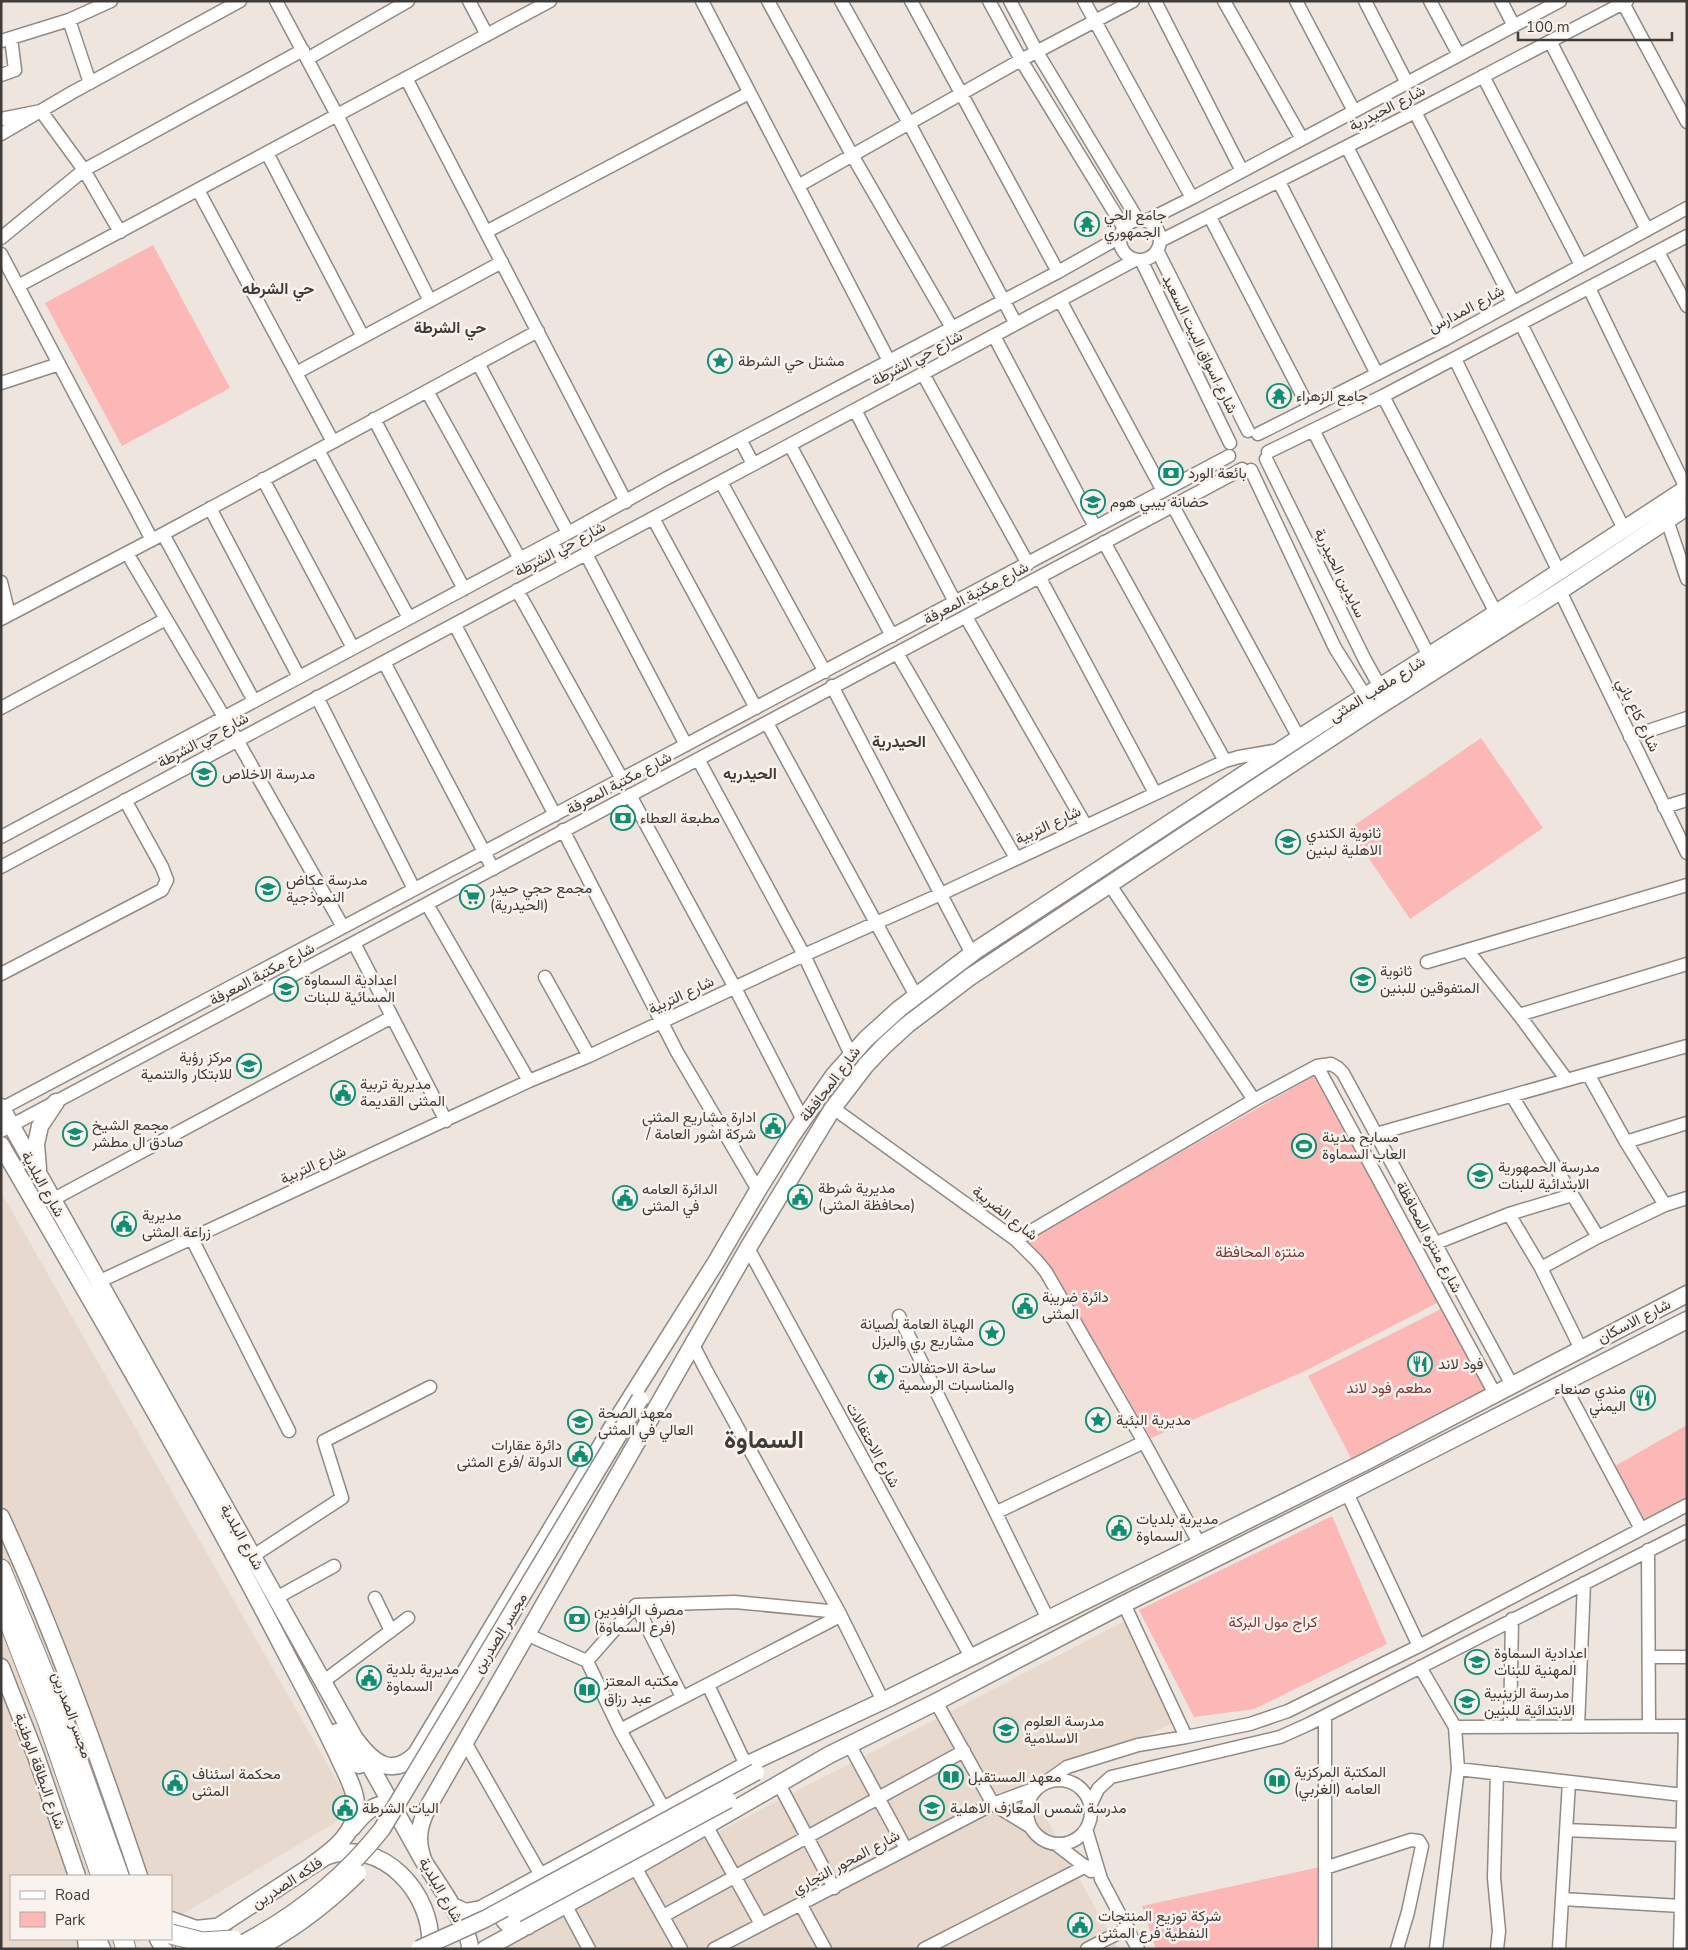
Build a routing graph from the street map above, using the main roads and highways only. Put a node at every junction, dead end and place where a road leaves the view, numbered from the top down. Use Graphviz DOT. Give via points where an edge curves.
graph roads {
  1 [pos="1687,488"];
  2 [pos="1687,507"];
  3 [pos="1658,520"];
  4 [pos="1384,694"];
  5 [pos="1369,703"];
  6 [pos="1068,890"];
  7 [pos="1078,905"];
  8 [pos="56,1102"];
  9 [pos="1,1108"];
  10 [pos="6,1128"];
  11 [pos="1,1145"];
  12 [pos="38,1174"];
  13 [pos="1687,1294"];
  14 [pos="1687,1320"];
  15 [pos="114,1324"];
  16 [pos="1687,1328"];
  17 [pos="1643,1342"];
  18 [pos="665,1345"];
  19 [pos="690,1350"];
  20 [pos="645,1400"];
  21 [pos="1,1517"];
  22 [pos="1,1540"];
  23 [pos="5,1563"];
  24 [pos="1,1601"];
  25 [pos="1,1630"];
  26 [pos="292,1666"];
  27 [pos="1,1667"];
  28 [pos="360,1745"];
  29 [pos="829,1755"];
  30 [pos="36,1756"];
  31 [pos="754,1773"];
  32 [pos="400,1818"];
  33 [pos="344,1837"];
  34 [pos="424,1862"];
  35 [pos="312,1865"];
  36 [pos="67,1875"];
  37 [pos="77,1875"];
  38 [pos="92,1875"];
  39 [pos="101,1875"];
  40 [pos="119,1875"];
  41 [pos="130,1875"];
  42 [pos="139,1875"];
  43 [pos="511,1893"];
  44 [pos="451,1905"];
  45 [pos="172,1920"];
  46 [pos="231,1920"];
  47 [pos="532,1924"];
  48 [pos="274,1926"];
  49 [pos="172,1934"];
  50 [pos="184,1949"];
  51 [pos="232,1949"];
  52 [pos="256,1949"];
  53 [pos="419,1949"];
  54 [pos="430,1949"];
  55 [pos="448,1949"];
  56 [pos="470,1949"];
  57 [pos="485,1949"];
  1 -- 3 [label="main road, شارع ملعب المثنى"];
  2 -- 3 [label="main road, شارع ملعب المثنى"];
  3 -- 4 [label="main road, شارع ملعب المثنى" via="1560,591"];
  3 -- 4 [label="main road, شارع ملعب المثنى" via="1624,529 1429,656"];
  4 -- 5 [label="main road, شارع ملعب المثنى"];
  5 -- 6 [label="main road, شارع ملعب المثنى" via="1299,738"];
  5 -- 7 [label="main road, شارع ملعب المثنى"];
  6 -- 7 [label="main road"];
  6 -- 18 [label="main road, شارع المحافظة" via="916,996 851,1054 758,1190"];
  7 -- 19 [label="main road, شارع المحافظة" via="970,977 907,1025 866,1065 833,1108"];
  8 -- 12 [label="main road" via="40,1126 36,1144"];
  9 -- 10 [label="main road, شارع البلدية"];
  10 -- 12 [label="main road, شارع البلدية"];
  11 -- 15 [label="main road, شارع البلدية"];
  12 -- 15 [label="main road, شارع البلدية" via="98,1282"];
  13 -- 31 [label="main road, شارع الاسكان" via="1364,1462 830,1727"];
  14 -- 17 [label="main road"];
  15 -- 26 [label="main road, شارع البلدية"];
  15 -- 28 [label="main road, شارع البلدية" via="253,1556"];
  16 -- 17 [label="main road"];
  17 -- 29 [label="main road"];
  18 -- 20 [label="main road, مجسر الصدرين"];
  18 -- 28 [label="main road" via="416,1754 400,1766 390,1766 377,1761"];
  19 -- 20 [label="main road, مجسر الصدرين"];
  19 -- 34 [label="main road" via="422,1820 418,1840"];
  20 -- 48 [label="main road, مجسر الصدرين, bridge" via="382,1829 338,1877"];
  20 -- 52 [label="main road, مجسر الصدرين, bridge" via="396,1827 368,1862 335,1895 297,1925"];
  21 -- 42 [label="main road" via="52,1634"];
  22 -- 23 [label="main road, مجسر الصدرين"];
  23 -- 40 [label="highway"];
  23 -- 41 [label="main road, مجسر الصدرين" via="68,1705"];
  24 -- 39 [label="highway, مجسر الصدرين" via="50,1728"];
  25 -- 38 [label="highway"];
  26 -- 28 [label="main road" via="318,1698 352,1758 363,1765 365,1761"];
  26 -- 33 [label="main road, شارع البلدية" via="353,1788 354,1823"];
  27 -- 30 [label="main road, شارع البطاقة الوطنية"];
  28 -- 32 [label="main road, شارع البلدية"];
  29 -- 31 [label="main road"];
  29 -- 47 [label="main road"];
  30 -- 36 [label="main road" via="45,1806"];
  30 -- 37 [label="main road, شارع البطاقة الوطنية"];
  31 -- 43 [label="main road" via="664,1809"];
  31 -- 53 [label="main road, bridge" via="484,1919"];
  31 -- 55 [label="main road, bridge" via="564,1889"];
  32 -- 33 [label="main road" via="388,1805 378,1806"];
  32 -- 34 [label="main road, شارع البلدية"];
  33 -- 35 [label="main road" via="333,1850"];
  34 -- 44 [label="main road, شارع البلدية"];
  35 -- 46 [label="main road, فلكه الصدرين"];
  35 -- 54 [label="main road, فلكه الصدرين" via="334,1854 349,1852 372,1856 392,1866 411,1886 425,1910 430,1929"];
  43 -- 44 [label="main road" via="476,1911 465,1912"];
  43 -- 47 [label="main road" via="499,1906 504,1921 518,1929"];
  44 -- 56 [label="main road, شارع البلدية"];
  45 -- 46 [label="main road" via="208,1929"];
  46 -- 50 [label="main road, فلكه الصدرين"];
  47 -- 57 [label="main road"];
  48 -- 49 [label="highway, bridge" via="244,1938 221,1942 195,1941"];
  48 -- 51 [label="main road, مجسر الصدرين, bridge"];
}
